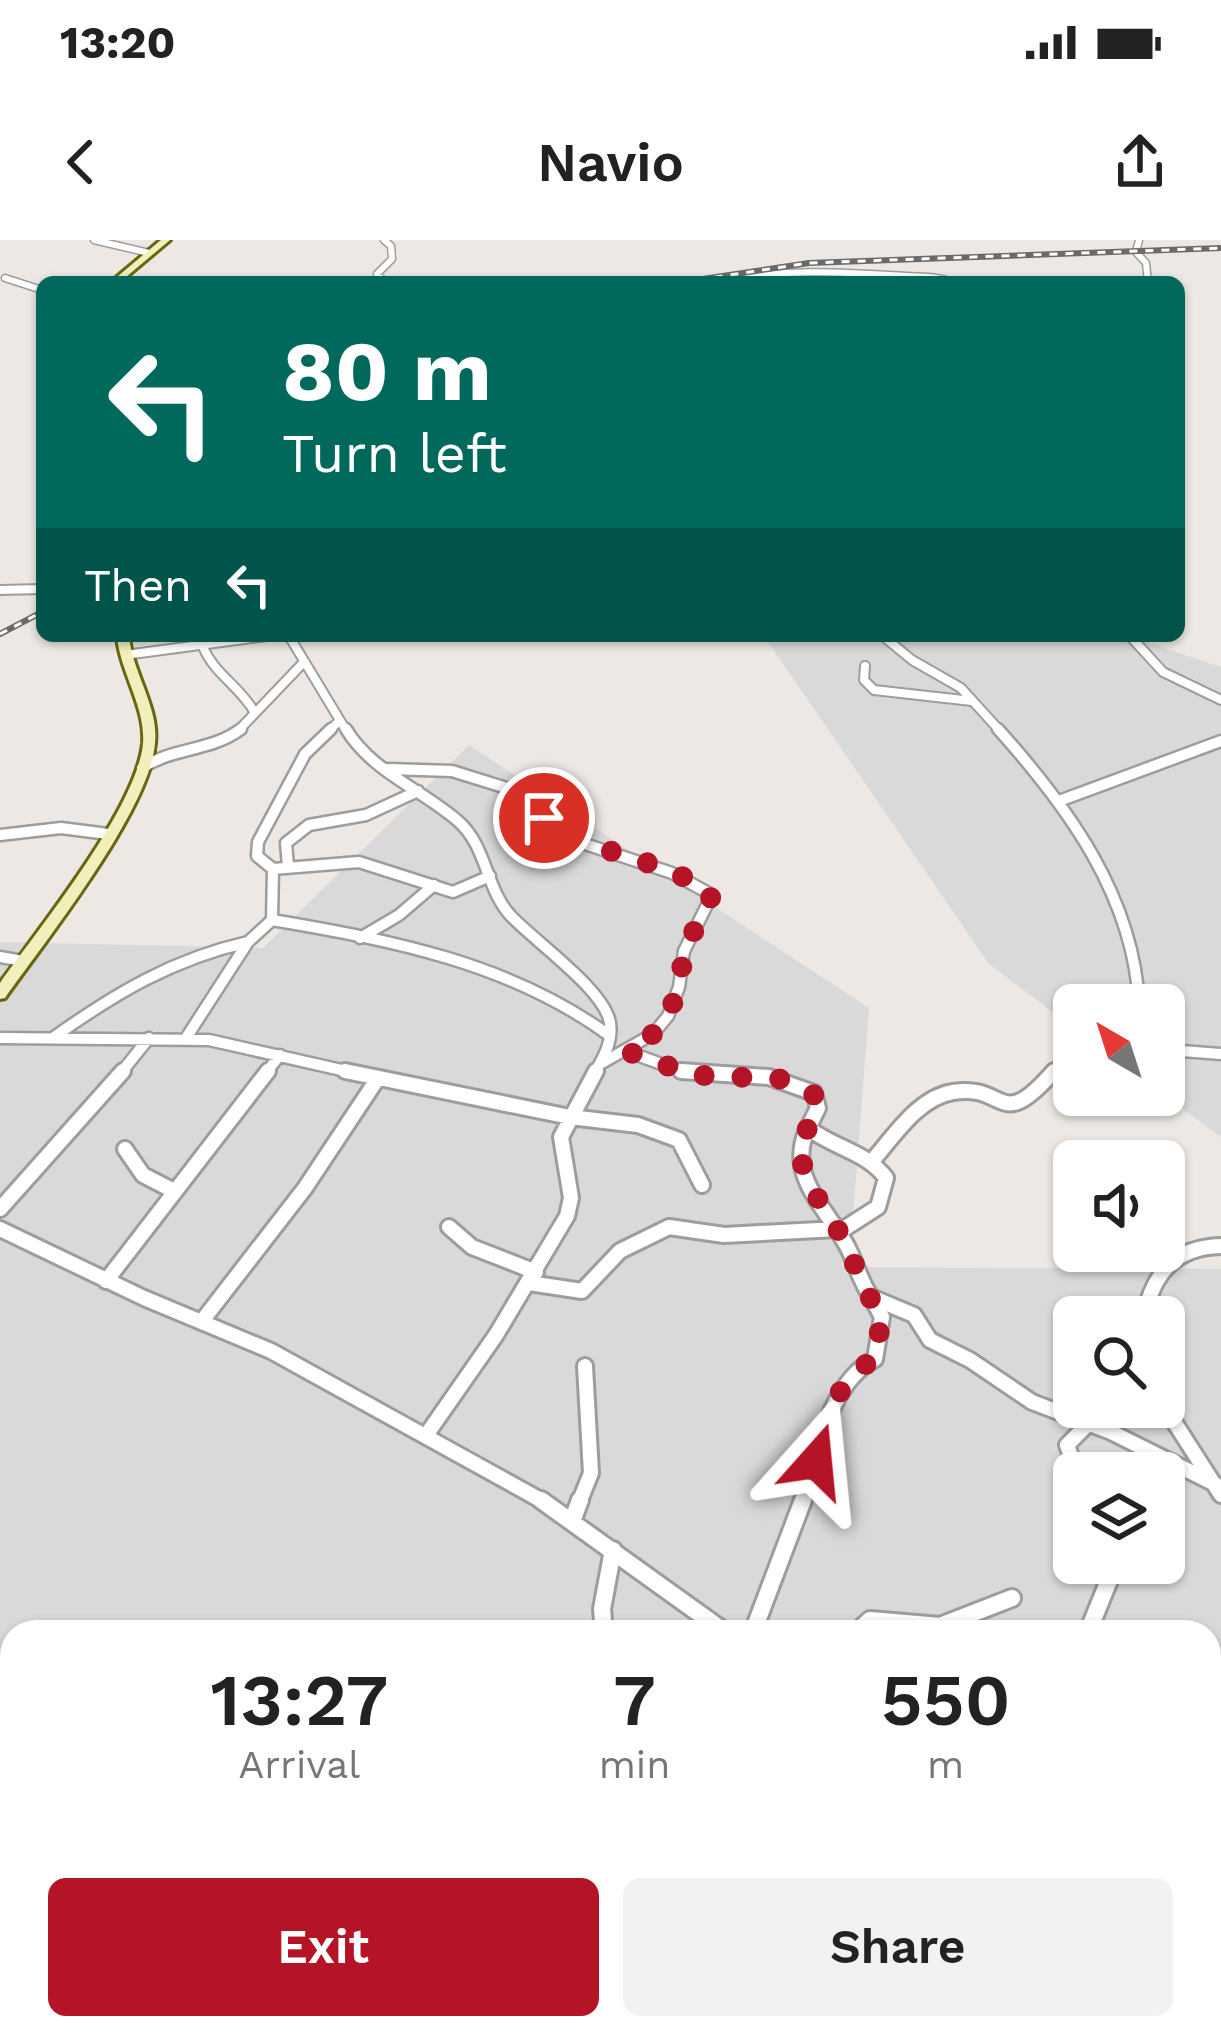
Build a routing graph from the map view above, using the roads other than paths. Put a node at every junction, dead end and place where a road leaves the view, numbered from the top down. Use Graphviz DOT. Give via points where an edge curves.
graph roads {
  1 [pos="94,240"];
  2 [pos="166,240"];
  3 [pos="384,240"];
  4 [pos="1139,240"];
  5 [pos="149,253"];
  6 [pos="780,271"];
  7 [pos="122,276"];
  8 [pos="379,276"];
  9 [pos="752,276"];
  10 [pos="782,276"];
  11 [pos="935,276"];
  12 [pos="1147,276"];
  13 [pos="4,278"];
  14 [pos="36,288"];
  15 [pos="36,589"];
  16 [pos="0,590"];
  17 [pos="123,642"];
  18 [pos="232,642"];
  19 [pos="292,642"];
  20 [pos="891,642"];
  21 [pos="1136,642"];
  22 [pos="203,647"];
  23 [pos="124,655"];
  24 [pos="303,662"];
  25 [pos="865,666"];
  26 [pos="972,700"];
  27 [pos="1221,700"];
  28 [pos="255,712"];
  29 [pos="338,722"];
  30 [pos="1221,741"];
  31 [pos="142,768"];
  32 [pos="388,769"];
  33 [pos="418,791"];
  34 [pos="1059,801"];
  35 [pos="108,834"];
  36 [pos="0,835"];
  37 [pos="288,866"];
  38 [pos="273,869"];
  39 [pos="490,876"];
  40 [pos="434,885"];
  41 [pos="272,920"];
  42 [pos="360,938"];
  43 [pos="248,942"];
  44 [pos="0,957"];
  45 [pos="23,961"];
  46 [pos="1138,984"];
  47 [pos="0,994"];
  48 [pos="610,1036"];
  49 [pos="0,1038"];
  50 [pos="53,1038"];
  51 [pos="149,1038"];
  52 [pos="186,1038"];
  53 [pos="626,1051"];
  54 [pos="1185,1051"];
  55 [pos="1221,1054"];
  56 [pos="280,1055"];
  57 [pos="601,1064"];
  58 [pos="1053,1069"];
  59 [pos="378,1078"];
  60 [pos="570,1117"];
  61 [pos="808,1128"];
  62 [pos="125,1149"];
  63 [pos="873,1160"];
  64 [pos="702,1185"];
  65 [pos="174,1191"];
  66 [pos="0,1208"];
  67 [pos="448,1226"];
  68 [pos="0,1229"];
  69 [pos="838,1230"];
  70 [pos="1221,1246"];
  71 [pos="532,1277"];
  72 [pos="106,1281"];
  73 [pos="1151,1296"];
  74 [pos="871,1297"];
  75 [pos="202,1321"];
  76 [pos="585,1366"];
  77 [pos="1053,1410"];
  78 [pos="1094,1428"];
  79 [pos="1178,1428"];
  80 [pos="427,1433"];
  81 [pos="1218,1490"];
  82 [pos="573,1519"];
  83 [pos="613,1550"];
  84 [pos="1107,1584"];
  85 [pos="1012,1598"];
  86 [pos="603,1620"];
  87 [pos="709,1620"];
  88 [pos="758,1620"];
  89 [pos="955,1620"];
  90 [pos="1093,1620"];
  1 -- 5 [label="street"];
  2 -- 5 [label="street"];
  3 -- 8 [label="street" via="392,259"];
  4 -- 12 [label="street"];
  5 -- 7 [label="street"];
  6 -- 9 [label="street"];
  6 -- 10 [label="street"];
  6 -- 11 [label="street"];
  13 -- 14 [label="street"];
  15 -- 16 [label="street"];
  17 -- 23 [label="street"];
  18 -- 22 [label="street"];
  19 -- 24 [label="street"];
  20 -- 26 [label="street"];
  21 -- 27 [label="street" via="1163,672"];
  22 -- 23 [label="street"];
  22 -- 28 [label="street" via="212,668 242,689"];
  23 -- 31 [label="street" via="149,734"];
  24 -- 28 [label="street"];
  24 -- 29 [label="street"];
  25 -- 26 [label="street" via="874,691"];
  26 -- 34 [label="street"];
  28 -- 31 [label="street" via="214,746"];
  29 -- 32 [label="street" via="358,752"];
  29 -- 38 [label="street" via="305,754 262,829 255,853"];
  30 -- 34 [label="street"];
  31 -- 35 [label="street"];
  32 -- 33 [label="street"];
  32 -- 53 [label="street" via="452,771 510,789 573,840 712,895 684,951 668,1016"];
  33 -- 37 [label="street" via="366,814 302,828 286,843"];
  33 -- 39 [label="street" via="460,823"];
  34 -- 46 [label="street" via="1114,897"];
  35 -- 36 [label="street" via="61,828"];
  35 -- 45 [label="street"];
  37 -- 38 [label="street"];
  37 -- 40 [label="street" via="359,862"];
  38 -- 41 [label="street"];
  39 -- 40 [label="street" via="453,892"];
  39 -- 48 [label="street" via="508,914 596,997"];
  40 -- 42 [label="street"];
  41 -- 42 [label="street"];
  41 -- 43 [label="street"];
  42 -- 48 [label="street" via="506,977 568,1005"];
  43 -- 50 [label="street" via="160,967"];
  43 -- 52 [label="street"];
  44 -- 45 [label="street"];
  45 -- 47 [label="street"];
  48 -- 57 [label="street"];
  49 -- 50 [label="street"];
  50 -- 51 [label="street"];
  51 -- 52 [label="street"];
  51 -- 66 [label="street"];
  52 -- 56 [label="street"];
  53 -- 57 [label="street"];
  53 -- 61 [label="street" via="693,1075 748,1074 805,1086 818,1102"];
  54 -- 55 [label="street"];
  56 -- 59 [label="street"];
  56 -- 65 [label="street"];
  57 -- 60 [label="street"];
  58 -- 63 [label="street" via="1021,1103 958,1091 941,1096"];
  59 -- 60 [label="street"];
  59 -- 75 [label="street"];
  60 -- 64 [label="street" via="668,1132"];
  60 -- 71 [label="street" via="560,1148 571,1198"];
  61 -- 63 [label="street"];
  61 -- 69 [label="street" via="799,1144 805,1178"];
  62 -- 65 [label="street" via="143,1175"];
  63 -- 69 [label="street" via="886,1178 882,1199 865,1220"];
  65 -- 72 [label="street"];
  67 -- 71 [label="street"];
  68 -- 72 [label="street"];
  69 -- 71 [label="street" via="724,1235 669,1227 620,1251 582,1291"];
  69 -- 74 [label="street"];
  70 -- 73 [label="street" via="1192,1248 1160,1268"];
  71 -- 80 [label="street"];
  72 -- 75 [label="street"];
  74 -- 77 [label="street" via="914,1316 930,1340"];
  74 -- 88 [label="street" via="882,1317 875,1359 859,1367 834,1405"];
  75 -- 80 [label="street"];
  76 -- 82 [label="street" via="591,1473"];
  78 -- 81 [label="street"];
  79 -- 81 [label="street"];
  80 -- 82 [label="street"];
  82 -- 83 [label="street"];
  83 -- 86 [label="street"];
  83 -- 87 [label="street"];
  84 -- 90 [label="street"];
  85 -- 89 [label="street"];
}
